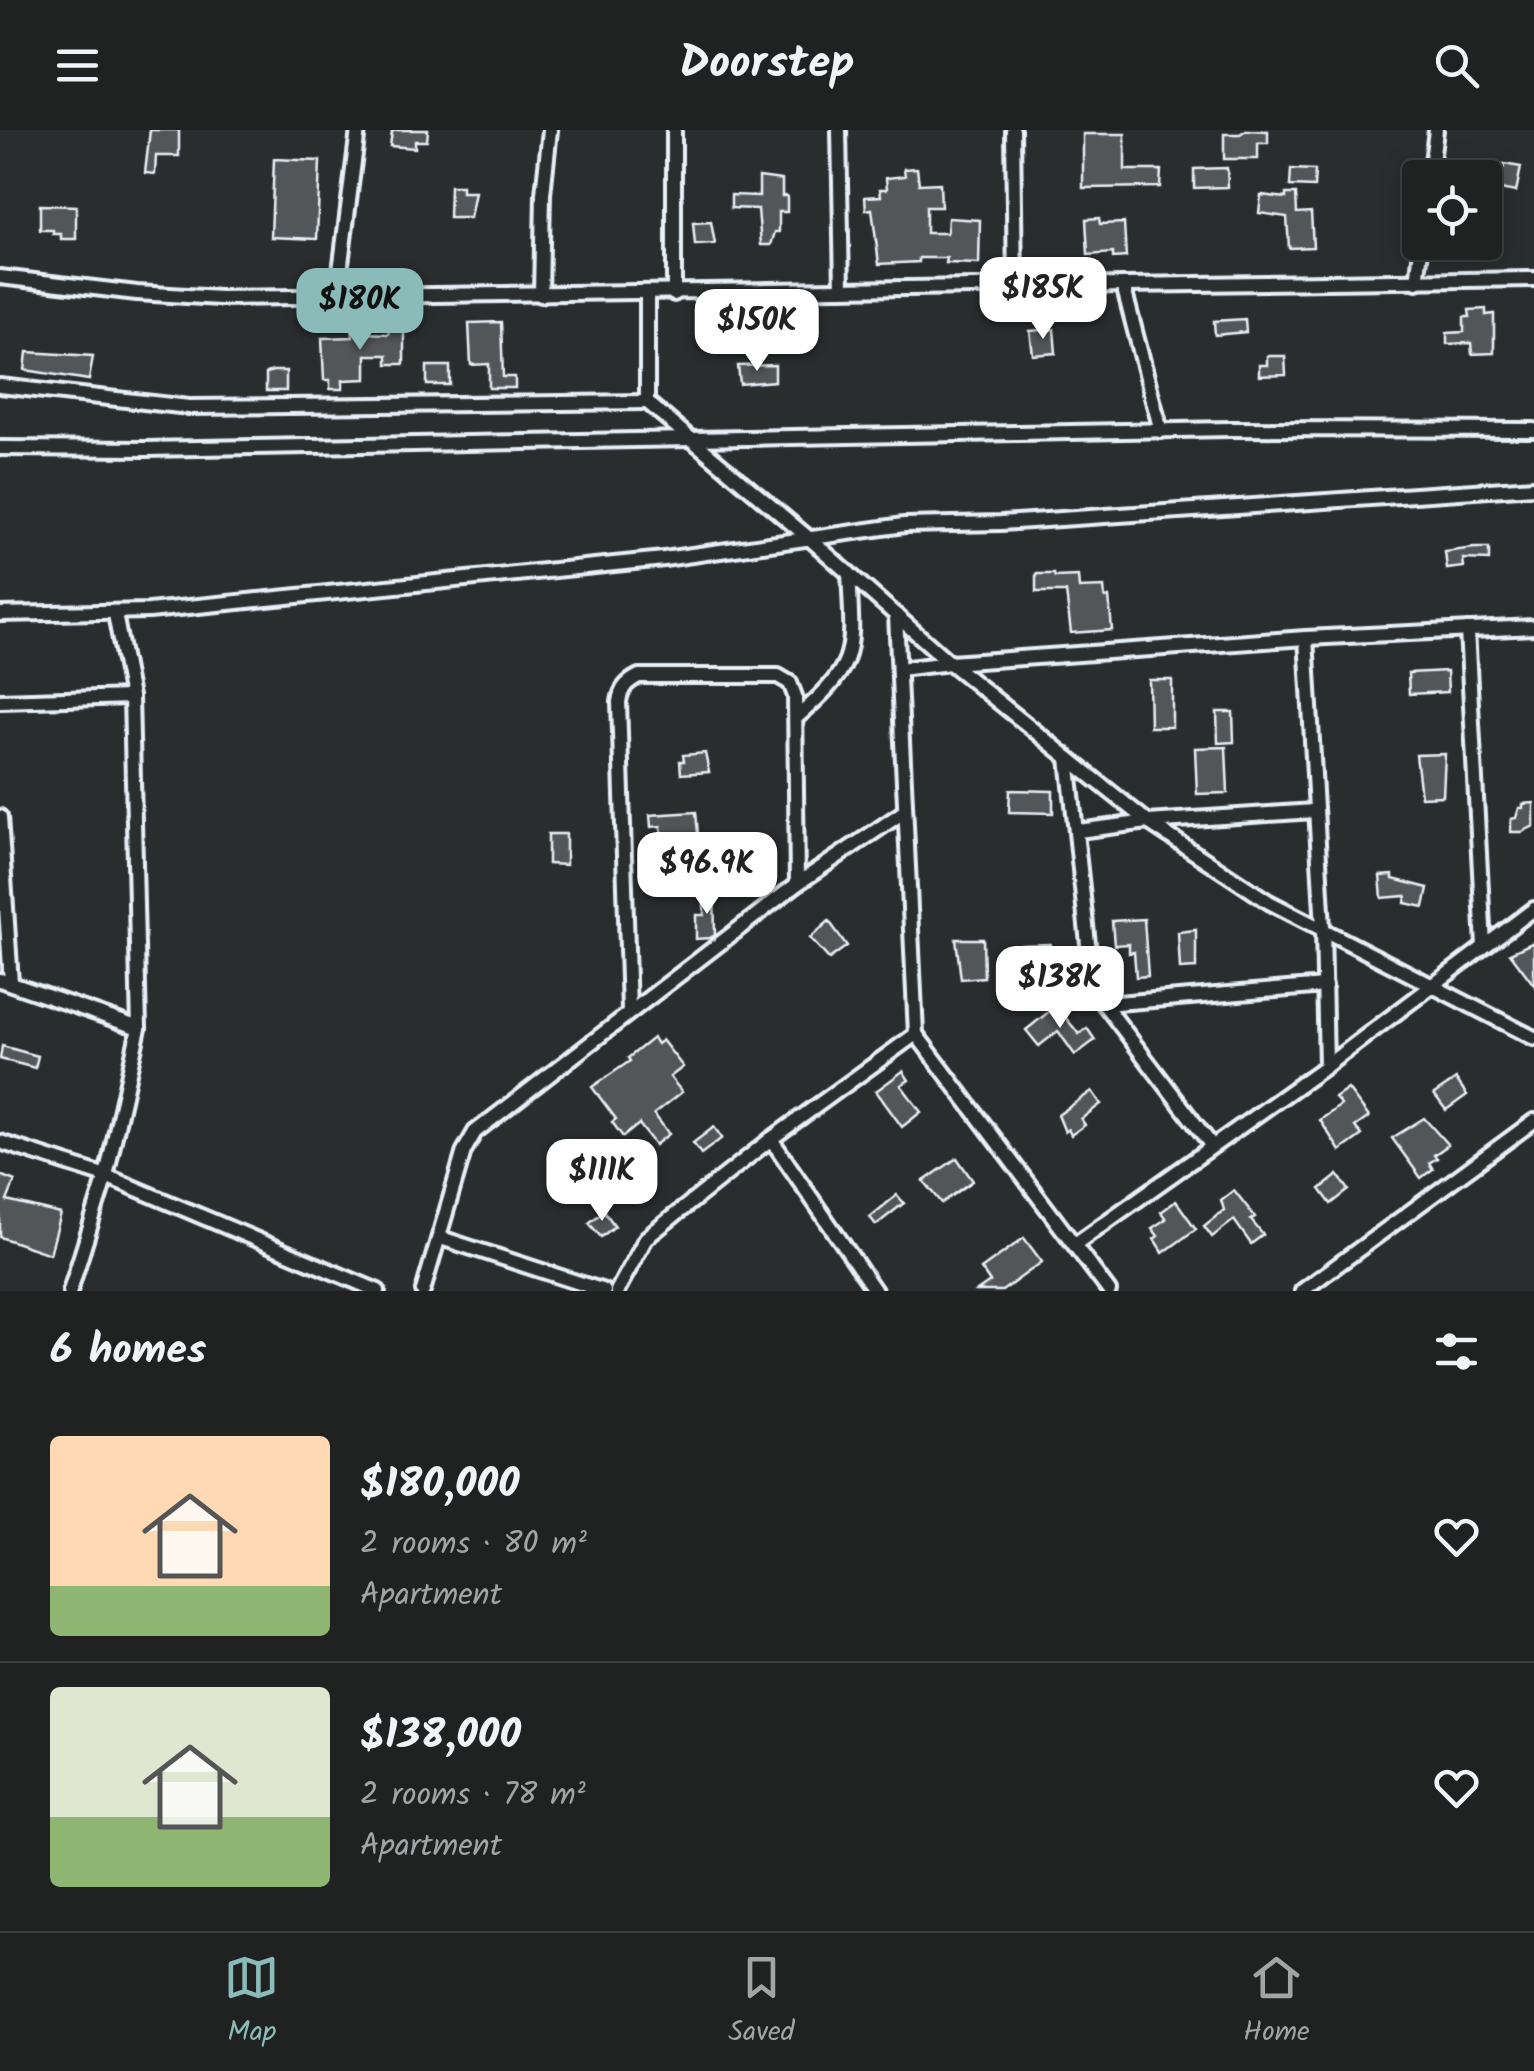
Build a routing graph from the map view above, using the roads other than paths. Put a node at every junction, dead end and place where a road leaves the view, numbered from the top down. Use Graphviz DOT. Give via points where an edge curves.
graph roads {
  1 [pos="358,130"];
  2 [pos="550,130"];
  3 [pos="674,130"];
  4 [pos="840,130"];
  5 [pos="1013,130"];
  6 [pos="1436,130"];
  7 [pos="1432,160"];
  8 [pos="1420,260"];
  9 [pos="0,277"];
  10 [pos="1534,279"];
  11 [pos="1417,282"];
  12 [pos="1123,285"];
  13 [pos="1015,287"];
  14 [pos="842,289"];
  15 [pos="647,294"];
  16 [pos="674,294"];
  17 [pos="337,295"];
  18 [pos="542,295"];
  19 [pos="0,386"];
  20 [pos="647,402"];
  21 [pos="1534,430"];
  22 [pos="1161,431"];
  23 [pos="686,437"];
  24 [pos="0,448"];
  25 [pos="1534,487"];
  26 [pos="810,538"];
  27 [pos="850,573"];
  28 [pos="0,614"];
  29 [pos="115,614"];
  30 [pos="896,615"];
  31 [pos="1534,627"];
  32 [pos="1467,630"];
  33 [pos="1306,638"];
  34 [pos="950,662"];
  35 [pos="899,669"];
  36 [pos="131,697"];
  37 [pos="0,701"];
  38 [pos="796,718"];
  39 [pos="1068,758"];
  40 [pos="904,811"];
  41 [pos="1314,811"];
  42 [pos="0,817"];
  43 [pos="1148,822"];
  44 [pos="1078,831"];
  45 [pos="1,843"];
  46 [pos="796,884"];
  47 [pos="1534,909"];
  48 [pos="1323,928"];
  49 [pos="1484,946"];
  50 [pos="6,982"];
  51 [pos="1325,986"];
  52 [pos="1433,986"];
  53 [pos="1104,1004"];
  54 [pos="629,1010"];
  55 [pos="139,1028"];
  56 [pos="916,1034"];
  57 [pos="1534,1038"];
  58 [pos="1326,1066"];
  59 [pos="1534,1121"];
  60 [pos="771,1139"];
  61 [pos="0,1142"];
  62 [pos="1212,1146"];
  63 [pos="106,1176"];
  64 [pos="441,1238"];
  65 [pos="1075,1244"];
  66 [pos="1310,1289"];
  67 [pos="70,1291"];
  68 [pos="378,1291"];
  69 [pos="423,1291"];
  70 [pos="604,1291"];
  71 [pos="617,1291"];
  72 [pos="876,1291"];
  73 [pos="1110,1291"];
  1 -- 17 [label="street"];
  2 -- 18 [label="street"];
  3 -- 16 [label="street"];
  4 -- 14 [label="street"];
  5 -- 13 [label="street"];
  6 -- 7 [label="street"];
  8 -- 11 [label="street"];
  9 -- 17 [label="street" via="220,298"];
  10 -- 11 [label="street"];
  11 -- 12 [label="street"];
  12 -- 13 [label="street"];
  12 -- 22 [label="street"];
  13 -- 14 [label="street"];
  14 -- 16 [label="street"];
  15 -- 16 [label="street"];
  15 -- 18 [label="street"];
  15 -- 20 [label="street"];
  17 -- 18 [label="street"];
  19 -- 20 [label="street" via="189,406"];
  20 -- 23 [label="street"];
  21 -- 22 [label="street"];
  22 -- 23 [label="street"];
  23 -- 24 [label="street"];
  23 -- 26 [label="street"];
  25 -- 26 [label="street" via="904,525"];
  26 -- 27 [label="street"];
  26 -- 29 [label="street"];
  27 -- 30 [label="street"];
  27 -- 38 [label="street" via="847,661 832,686"];
  28 -- 29 [label="street"];
  29 -- 36 [label="street"];
  30 -- 34 [label="street"];
  30 -- 35 [label="street"];
  31 -- 32 [label="street"];
  32 -- 33 [label="street"];
  32 -- 49 [label="street"];
  33 -- 34 [label="street"];
  33 -- 41 [label="street"];
  34 -- 35 [label="street"];
  34 -- 39 [label="street"];
  35 -- 40 [label="street"];
  36 -- 37 [label="street"];
  36 -- 55 [label="street"];
  38 -- 46 [label="street"];
  38 -- 54 [label="street" via="794,689 778,676 639,676 620,692"];
  39 -- 43 [label="street"];
  39 -- 44 [label="street"];
  40 -- 46 [label="street"];
  40 -- 56 [label="street"];
  41 -- 43 [label="street"];
  41 -- 48 [label="street"];
  42 -- 45 [label="street"];
  43 -- 44 [label="street"];
  43 -- 48 [label="street" via="1269,902"];
  44 -- 53 [label="street" via="1090,974"];
  45 -- 50 [label="street"];
  46 -- 54 [label="street"];
  47 -- 49 [label="street"];
  48 -- 51 [label="street"];
  48 -- 52 [label="street"];
  49 -- 52 [label="street"];
  50 -- 55 [label="street"];
  51 -- 53 [label="street"];
  51 -- 58 [label="street"];
  52 -- 57 [label="street"];
  52 -- 58 [label="street"];
  53 -- 62 [label="street"];
  54 -- 64 [label="street" via="475,1132"];
  55 -- 63 [label="street"];
  56 -- 60 [label="street"];
  56 -- 65 [label="street"];
  58 -- 62 [label="street"];
  59 -- 66 [label="street"];
  60 -- 71 [label="street" via="646,1238"];
  60 -- 72 [label="street"];
  61 -- 63 [label="street"];
  62 -- 65 [label="street"];
  63 -- 67 [label="street"];
  63 -- 68 [label="street"];
  64 -- 69 [label="street"];
  64 -- 70 [label="street"];
  65 -- 73 [label="street"];
}
